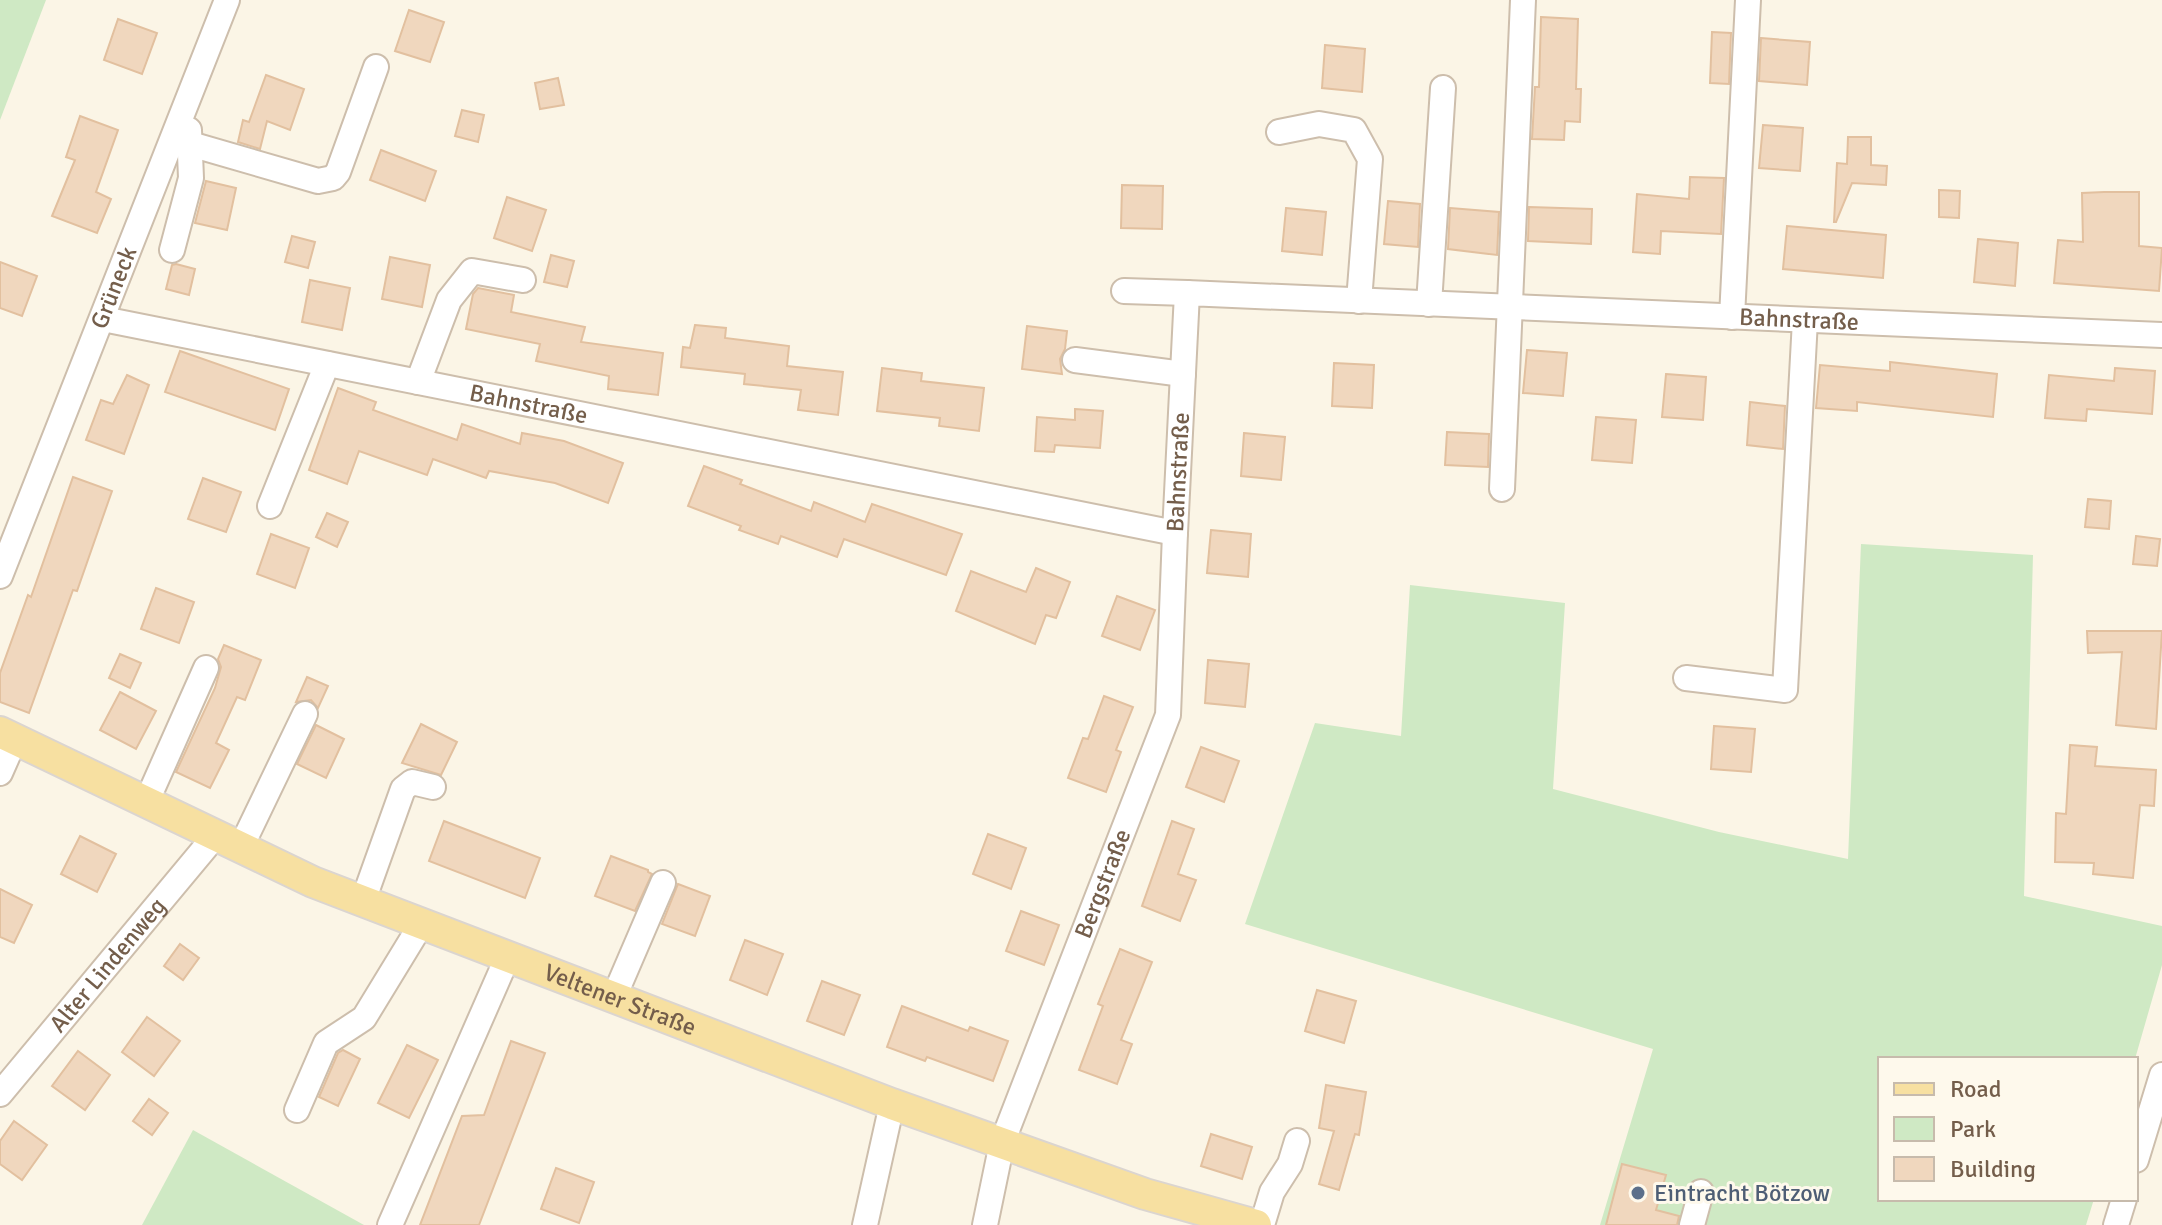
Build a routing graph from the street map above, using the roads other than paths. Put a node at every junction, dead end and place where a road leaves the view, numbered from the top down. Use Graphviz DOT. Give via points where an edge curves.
graph roads {
  1 [pos="227,0"];
  2 [pos="1523,0"];
  3 [pos="1748,0"];
  4 [pos="376,67"];
  5 [pos="1443,88"];
  6 [pos="1279,132"];
  7 [pos="181,142"];
  8 [pos="172,250"];
  9 [pos="523,280"];
  10 [pos="1124,291"];
  11 [pos="1187,293"];
  12 [pos="1359,301"];
  13 [pos="1429,304"];
  14 [pos="1509,307"];
  15 [pos="1732,317"];
  16 [pos="103,319"];
  17 [pos="1805,320"];
  18 [pos="2162,335"];
  19 [pos="1075,360"];
  20 [pos="327,364"];
  21 [pos="1183,374"];
  22 [pos="418,382"];
  23 [pos="1502,489"];
  24 [pos="270,506"];
  25 [pos="1175,533"];
  26 [pos="0,576"];
  27 [pos="206,668"];
  28 [pos="1686,678"];
  29 [pos="305,714"];
  30 [pos="7,735"];
  31 [pos="0,773"];
  32 [pos="433,787"];
  33 [pos="146,803"];
  34 [pos="228,842"];
  35 [pos="663,883"];
  36 [pos="363,901"];
  37 [pos="422,923"];
  38 [pos="508,956"];
  39 [pos="614,997"];
  40 [pos="2162,1075"];
  41 [pos="0,1094"];
  42 [pos="892,1104"];
  43 [pos="297,1110"];
  44 [pos="1297,1141"];
  45 [pos="1002,1143"];
  46 [pos="2138,1153"];
  47 [pos="1701,1192"];
  48 [pos="2123,1201"];
  49 [pos="390,1225"];
  50 [pos="865,1225"];
  51 [pos="985,1225"];
  52 [pos="1259,1225"];
  53 [pos="1692,1225"];
  54 [pos="2116,1225"];
  1 -- 7 [label="street, Grüneck" via="188,100"];
  2 -- 14 [label="street"];
  3 -- 15 [label="street"];
  4 -- 7 [label="street" via="338,172 327,181"];
  5 -- 13 [label="street"];
  6 -- 12 [label="street" via="1319,124 1354,130 1370,159"];
  7 -- 8 [label="street" via="191,178"];
  7 -- 16 [label="street, Grüneck"];
  9 -- 22 [label="street" via="472,271 449,300"];
  10 -- 11 [label="street"];
  11 -- 12 [label="street, Bahnstraße"];
  11 -- 21 [label="street, Bahnstraße"];
  12 -- 13 [label="street, Bahnstraße"];
  13 -- 14 [label="street, Bahnstraße"];
  14 -- 15 [label="street, Bahnstraße"];
  14 -- 23 [label="street"];
  15 -- 17 [label="street, Bahnstraße"];
  16 -- 20 [label="street, Bahnstraße"];
  16 -- 26 [label="street, Grüneck"];
  17 -- 18 [label="street, Bahnstraße"];
  17 -- 28 [label="street" via="1785,690"];
  19 -- 21 [label="street"];
  20 -- 22 [label="street, Bahnstraße"];
  20 -- 24 [label="street"];
  21 -- 25 [label="street, Bahnstraße"];
  22 -- 25 [label="street, Bahnstraße"];
  25 -- 45 [label="street, Bergstraße" via="1168,715"];
  27 -- 33 [label="street"];
  29 -- 34 [label="street, Alter Lindenweg"];
  30 -- 31 [label="street"];
  30 -- 33 [label="main road, Veltener Straße"];
  32 -- 36 [label="street" via="412,782 403,789"];
  33 -- 34 [label="main road, Veltener Straße"];
  34 -- 36 [label="main road, Veltener Straße"];
  34 -- 41 [label="street, Alter Lindenweg"];
  35 -- 39 [label="street"];
  36 -- 37 [label="main road, Veltener Straße"];
  37 -- 38 [label="main road, Veltener Straße"];
  37 -- 43 [label="street" via="364,1018 326,1043"];
  38 -- 39 [label="main road, Veltener Straße"];
  38 -- 49 [label="street"];
  39 -- 42 [label="main road, Veltener Straße"];
  40 -- 46 [label="street"];
  42 -- 45 [label="main road, Veltener Straße"];
  42 -- 50 [label="street"];
  44 -- 52 [label="street"];
  45 -- 51 [label="street, Bergstraße"];
  45 -- 52 [label="main road, Veltener Straße" via="1145,1194"];
  47 -- 53 [label="street"];
  48 -- 54 [label="street"];
}
